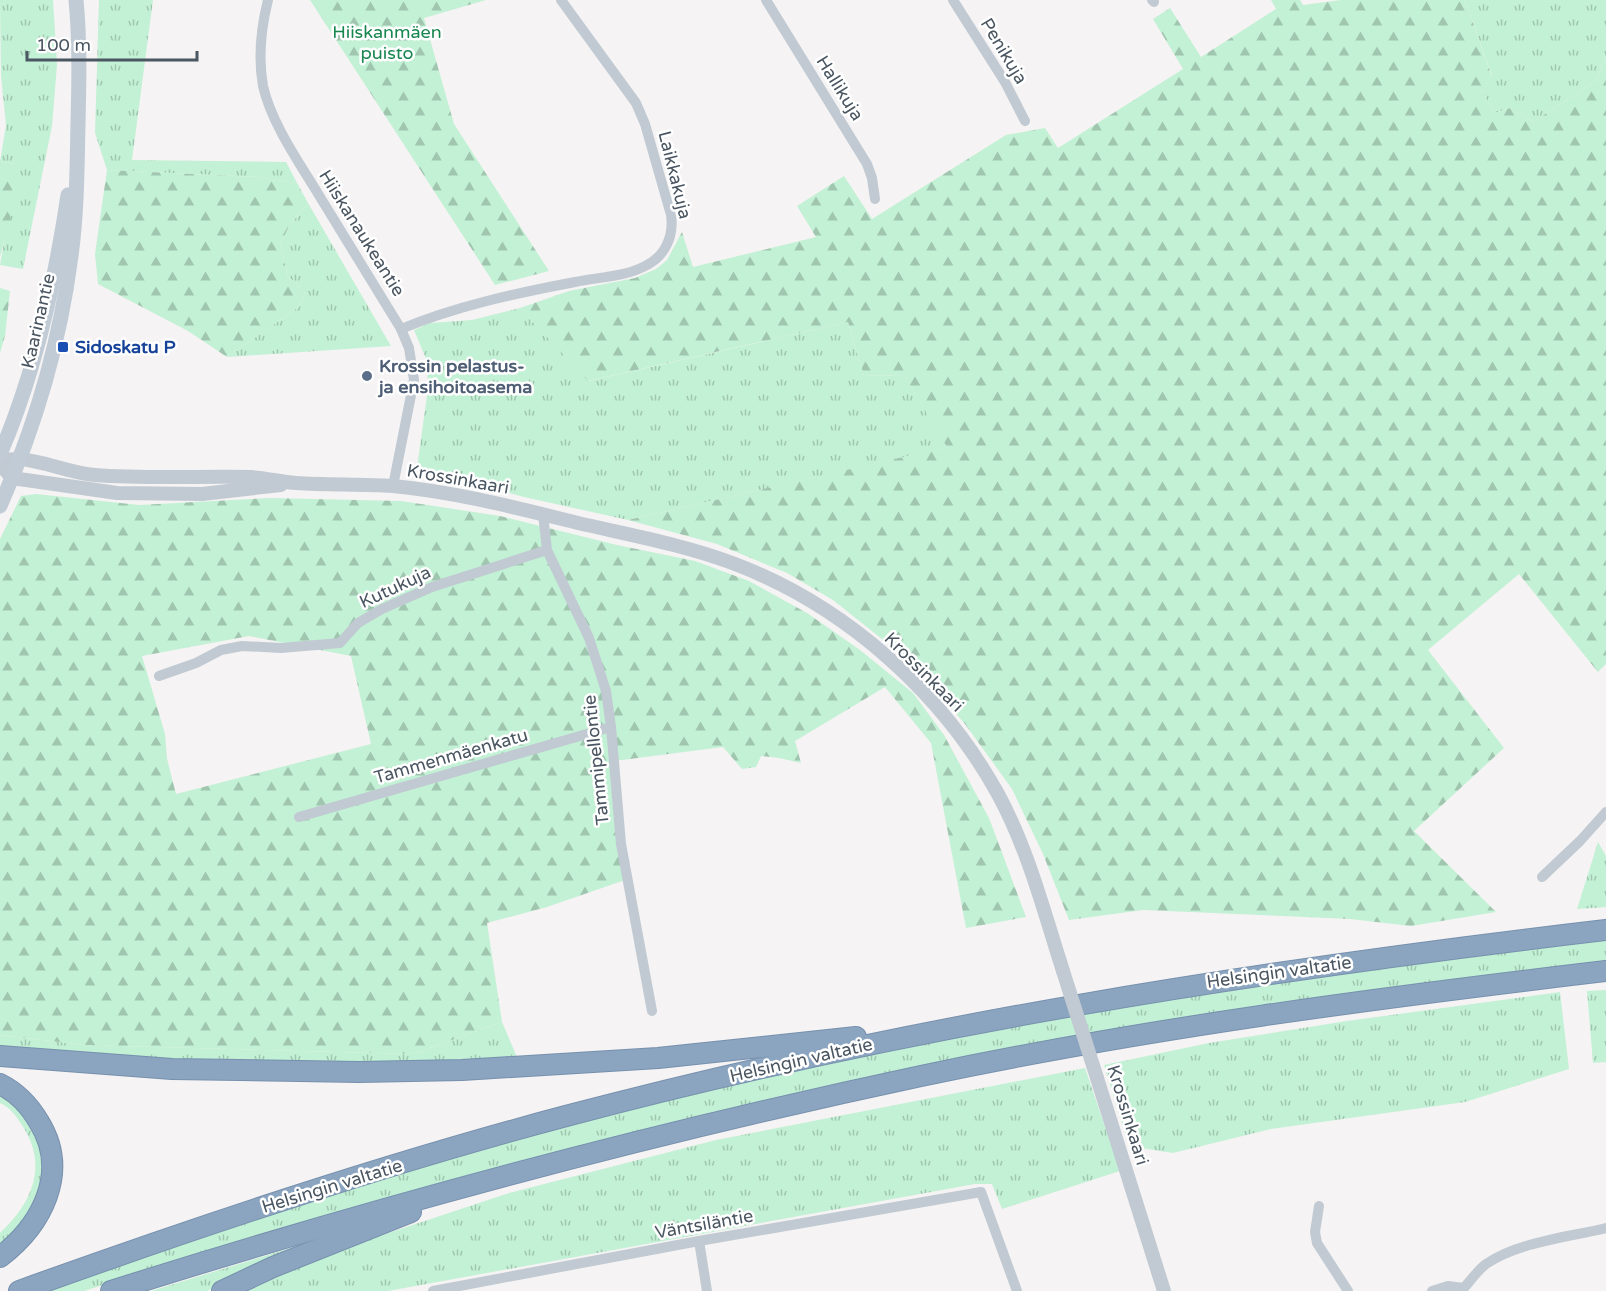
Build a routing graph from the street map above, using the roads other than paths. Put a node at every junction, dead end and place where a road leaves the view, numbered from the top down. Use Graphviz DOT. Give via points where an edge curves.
graph roads {
  1 [pos="76,0"];
  2 [pos="268,0"];
  3 [pos="561,0"];
  4 [pos="766,0"];
  5 [pos="953,0"];
  6 [pos="1025,121"];
  7 [pos="78,136"];
  8 [pos="875,199"];
  9 [pos="401,329"];
  10 [pos="0,454"];
  11 [pos="20,459"];
  12 [pos="0,462"];
  13 [pos="12,478"];
  14 [pos="295,483"];
  15 [pos="393,486"];
  16 [pos="0,506"];
  17 [pos="543,514"];
  18 [pos="547,550"];
  19 [pos="159,676"];
  20 [pos="611,727"];
  21 [pos="1606,812"];
  22 [pos="299,817"];
  23 [pos="1542,877"];
  24 [pos="1606,930"];
  25 [pos="1606,971"];
  26 [pos="652,1011"];
  27 [pos="945,1028"];
  28 [pos="0,1056"];
  29 [pos="0,1084"];
  30 [pos="497,1177"];
  31 [pos="1319,1206"];
  32 [pos="1606,1228"];
  33 [pos="699,1241"];
  34 [pos="0,1257"];
  35 [pos="1466,1290"];
  36 [pos="19,1291"];
  37 [pos="111,1291"];
  38 [pos="222,1291"];
  39 [pos="433,1291"];
  40 [pos="707,1291"];
  41 [pos="1017,1291"];
  42 [pos="1164,1291"];
  43 [pos="1348,1291"];
  44 [pos="1432,1291"];
  1 -- 7 [label="main road, Kaarinantie"];
  2 -- 9 [label="street, Hiiskanaukeantie" via="261,68 272,110 297,159"];
  3 -- 9 [label="street, Laikkakuja" via="640,113 671,214 670,239 654,261 636,270 462,308"];
  4 -- 8 [label="street, Hallikuja" via="867,164"];
  5 -- 6 [label="street, Penikuja"];
  7 -- 10 [label="main road, Kaarinantie" via="36,346 23,396"];
  7 -- 11 [label="main road, Kaarinantie" via="76,205 67,287 52,355"];
  9 -- 15 [label="street, Hiiskanaukeantie" via="414,380"];
  11 -- 12 [label="street, Krossinkaari"];
  11 -- 13 [label="main road, Kaarinantie"];
  11 -- 14 [label="street, Krossinkaari" via="100,476 255,477"];
  12 -- 13 [label="street, Krossinkaari"];
  13 -- 14 [label="street, Krossinkaari" via="117,493 202,495"];
  13 -- 16 [label="main road, Kaarinantie"];
  14 -- 15 [label="street, Krossinkaari"];
  15 -- 17 [label="street, Krossinkaari"];
  17 -- 18 [label="street, Tammipellontie"];
  17 -- 42 [label="street, Krossinkaari, bridge" via="699,552 767,578 835,616 868,641 920,688 962,738 1000,797 1027,859"];
  18 -- 19 [label="street, Kutukuja" via="432,586 358,623 340,643 281,648 242,646 221,650"];
  18 -- 20 [label="street, Tammipellontie" via="592,647 606,691"];
  20 -- 22 [label="street, Tammenmäenkatu"];
  20 -- 26 [label="street, Tammipellontie" via="621,844"];
  21 -- 23 [label="street"];
  24 -- 27 [label="highway, Helsingin valtatie" via="1220,980"];
  25 -- 30 [label="highway, Helsingin valtatie" via="1110,1041 923,1076"];
  27 -- 28 [label="highway" via="658,1058 462,1070 172,1069"];
  27 -- 36 [label="highway, Helsingin valtatie" via="554,1120 256,1209"];
  29 -- 34 [label="highway" via="22,1098 42,1126 53,1171 40,1214 22,1238"];
  30 -- 37 [label="highway, Helsingin valtatie"];
  30 -- 38 [label="highway"];
  31 -- 43 [label="street" via="1317,1243"];
  32 -- 35 [label="street" via="1501,1255 1484,1266"];
  33 -- 39 [label="street, Väntsiläntie"];
  33 -- 40 [label="street"];
  33 -- 41 [label="street, Väntsiläntie" via="981,1192"];
  35 -- 44 [label="street" via="1448,1286"];
}
